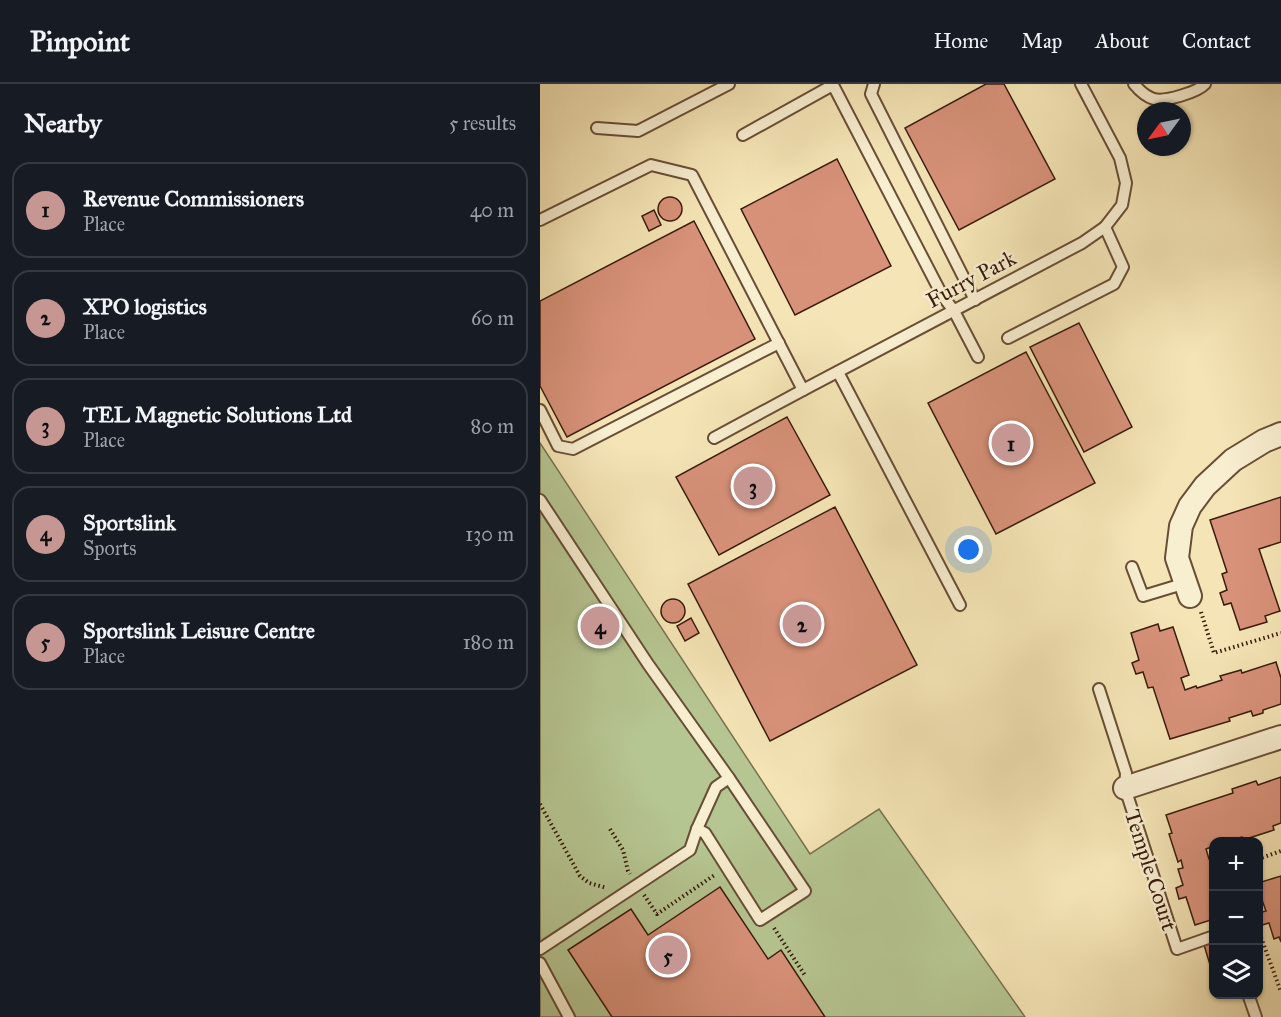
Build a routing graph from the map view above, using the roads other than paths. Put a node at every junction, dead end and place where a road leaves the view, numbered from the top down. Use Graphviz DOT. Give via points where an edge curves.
graph roads {
  1 [pos="729,84"];
  2 [pos="874,84"];
  3 [pos="1081,84"];
  4 [pos="1134,84"];
  5 [pos="1205,84"];
  6 [pos="597,128"];
  7 [pos="742,135"];
  8 [pos="540,220"];
  9 [pos="1105,227"];
  10 [pos="975,300"];
  11 [pos="954,311"];
  12 [pos="1008,338"];
  13 [pos="779,343"];
  14 [pos="978,357"];
  15 [pos="838,372"];
  16 [pos="803,390"];
  17 [pos="540,410"];
  18 [pos="1281,434"];
  19 [pos="714,438"];
  20 [pos="540,500"];
  21 [pos="1132,567"];
  22 [pos="1192,594"];
  23 [pos="960,605"];
  24 [pos="1099,689"];
  25 [pos="1281,737"];
  26 [pos="729,778"];
  27 [pos="1125,788"];
  28 [pos="696,829"];
  29 [pos="1209,938"];
  30 [pos="540,949"];
  31 [pos="540,963"];
  32 [pos="1250,999"];
  33 [pos="569,1017"];
  34 [pos="1256,1017"];
  1 -- 6 [label="lane" via="638,131"];
  2 -- 10 [label="lane" via="871,94"];
  3 -- 9 [label="lane, Furry Park" via="1120,158 1126,183 1122,205"];
  4 -- 5 [label="lane" via="1155,99 1177,98"];
  7 -- 11 [label="lane" via="833,86"];
  8 -- 13 [label="lane" via="651,165 692,175"];
  9 -- 10 [label="lane, Furry Park"];
  9 -- 12 [label="lane" via="1123,267 1114,284"];
  10 -- 11 [label="lane, Furry Park"];
  11 -- 14 [label="lane"];
  11 -- 15 [label="lane, Furry Park"];
  13 -- 16 [label="lane"];
  13 -- 17 [label="lane" via="573,449 558,446"];
  15 -- 16 [label="lane, Furry Park"];
  15 -- 23 [label="lane"];
  16 -- 19 [label="lane, Furry Park"];
  18 -- 22 [label="street" via="1233,460 1190,506 1181,526 1177,558"];
  20 -- 26 [label="lane"];
  21 -- 22 [label="lane" via="1143,596"];
  24 -- 27 [label="lane, Temple Court" via="1126,773"];
  25 -- 27 [label="street, Temple Court"];
  26 -- 28 [label="lane" via="716,787"];
  26 -- 28 [label="lane" via="805,891 760,921 705,833"];
  27 -- 29 [label="lane, Temple Court" via="1177,949"];
  28 -- 30 [label="lane" via="690,850"];
  31 -- 33 [label="lane"];
  32 -- 34 [label="lane"];
}
